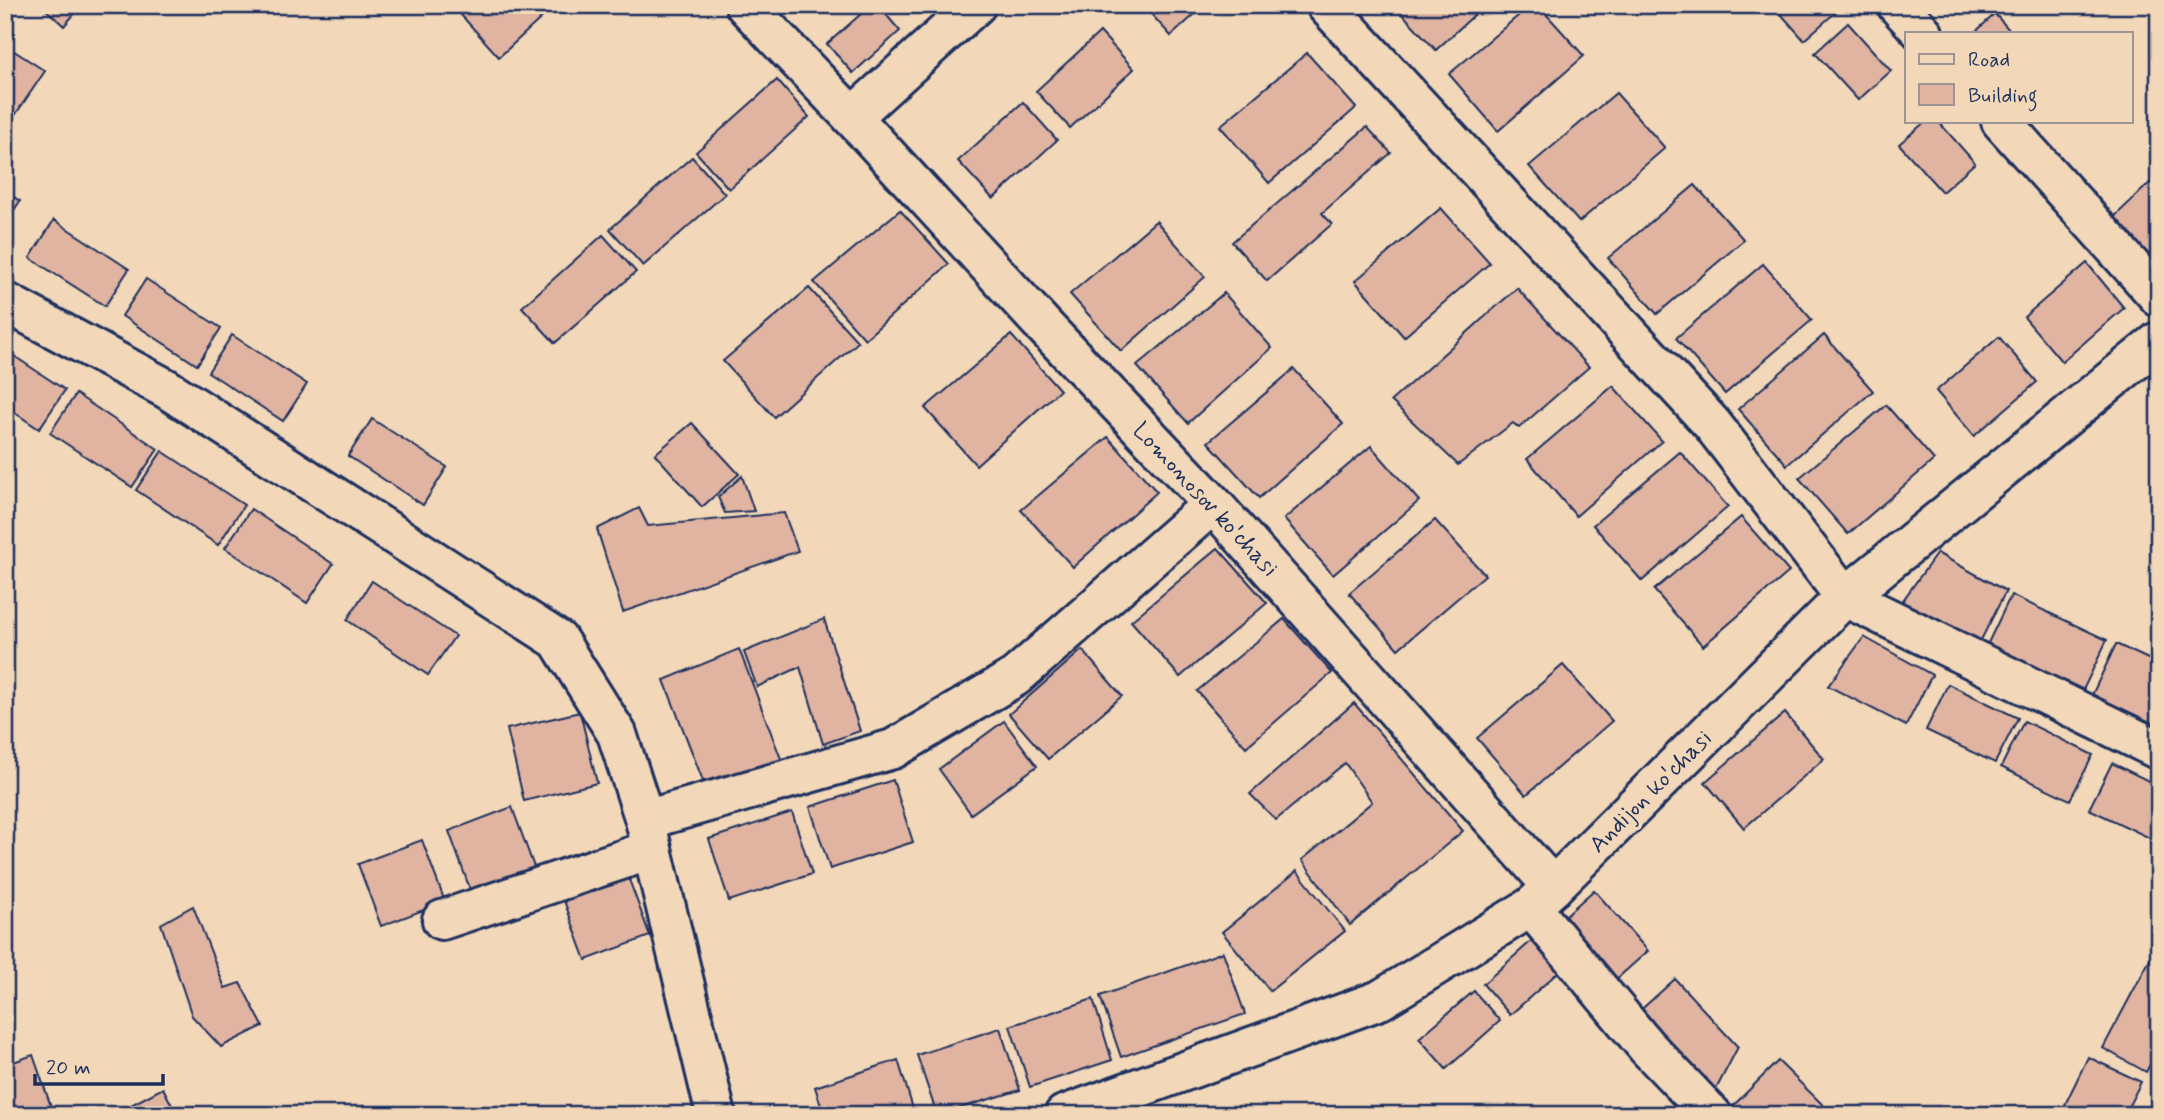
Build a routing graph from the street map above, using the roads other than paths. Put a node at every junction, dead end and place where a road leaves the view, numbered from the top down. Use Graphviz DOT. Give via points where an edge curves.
graph roads {
  1 [pos="745,5"];
  2 [pos="976,5"];
  3 [pos="1326,5"];
  4 [pos="1897,5"];
  5 [pos="1922,32"];
  6 [pos="852,117"];
  7 [pos="2002,122"];
  8 [pos="2159,297"];
  9 [pos="5,302"];
  10 [pos="2159,341"];
  11 [pos="1213,504"];
  12 [pos="1845,597"];
  13 [pos="2159,750"];
  14 [pos="648,835"];
  15 [pos="1542,897"];
  16 [pos="442,920"];
  17 [pos="716,1115"];
  18 [pos="1064,1115"];
  19 [pos="1712,1115"];
  1 -- 6 [label="street, Lomonosov ko'chasi"];
  2 -- 6 [label="street"];
  3 -- 12 [label="street" via="1712,424"];
  4 -- 5 [label="street"];
  6 -- 11 [label="street, Lomonosov ko'chasi"];
  7 -- 8 [label="street"];
  9 -- 14 [label="street" via="167,390 558,640 617,734"];
  10 -- 12 [label="street, Andijon ko'chasi"];
  11 -- 14 [label="street" via="1015,677 893,749"];
  11 -- 15 [label="street, Lomonosov ko'chasi"];
  12 -- 13 [label="street"];
  12 -- 15 [label="street, Andijon ko'chasi"];
  14 -- 16 [label="street"];
  14 -- 17 [label="street"];
  15 -- 18 [label="street, Andijon ko'chasi" via="1380,1000"];
  15 -- 19 [label="street, Lomonosov ko'chasi" via="1639,1038"];
}
